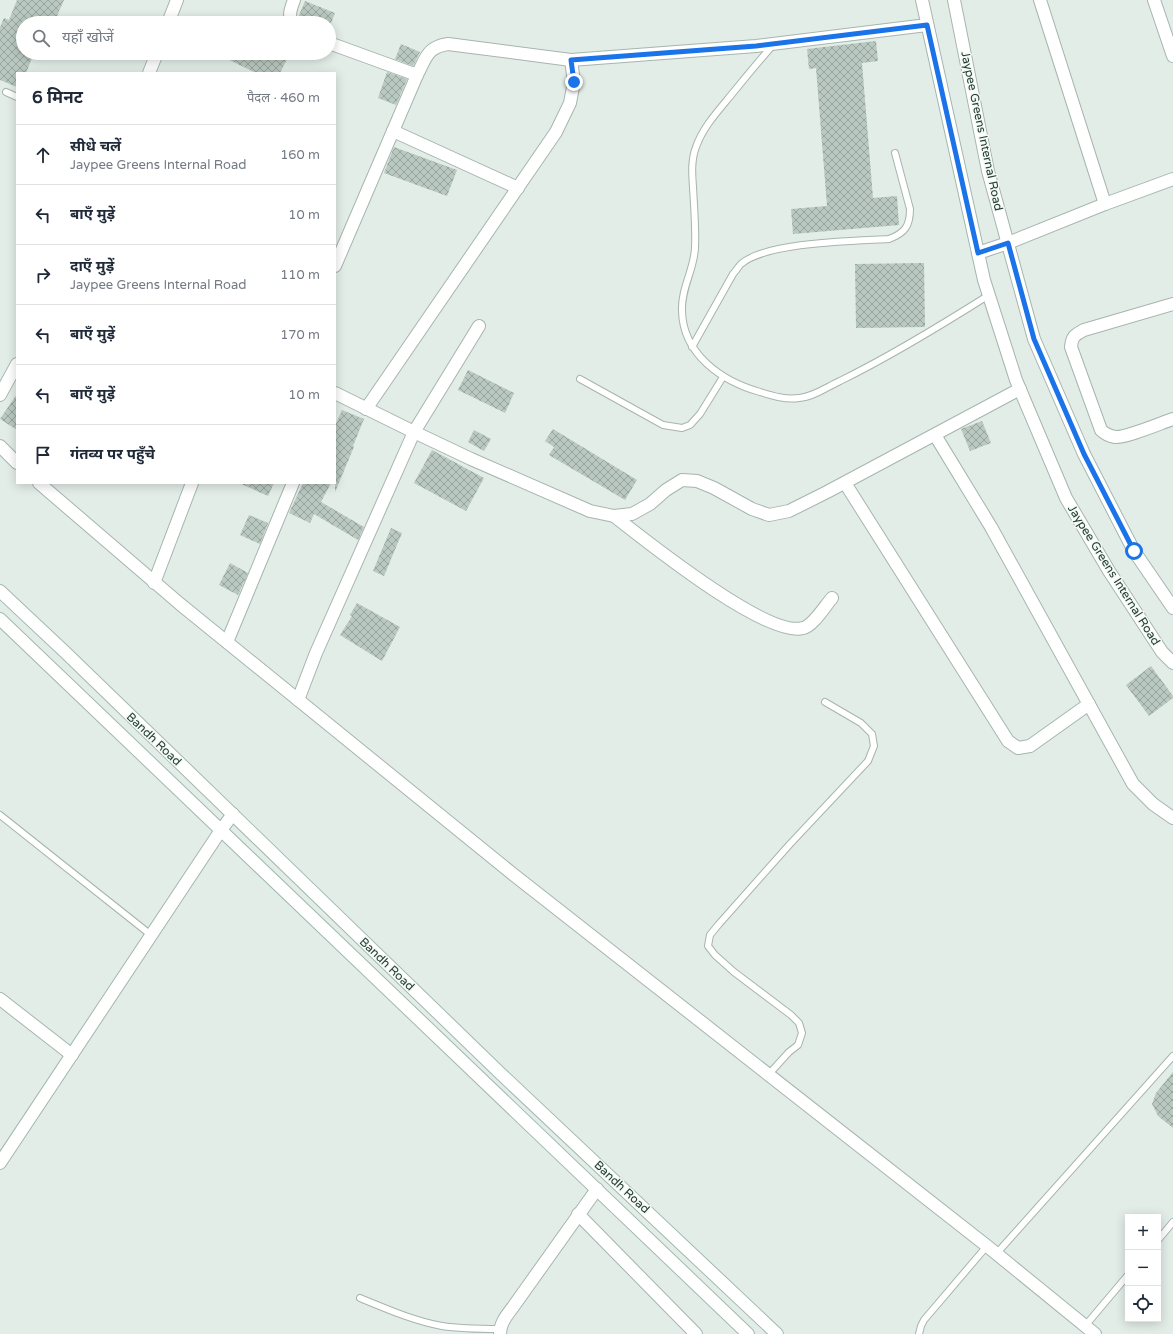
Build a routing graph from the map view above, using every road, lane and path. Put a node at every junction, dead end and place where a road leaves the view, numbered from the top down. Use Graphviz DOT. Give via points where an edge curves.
graph roads {
  1 [pos="176,0"];
  2 [pos="294,0"];
  3 [pos="922,0"];
  4 [pos="954,0"];
  5 [pos="1040,0"];
  6 [pos="1154,0"];
  7 [pos="170,16"];
  8 [pos="290,16"];
  9 [pos="927,25"];
  10 [pos="773,44"];
  11 [pos="336,46"];
  12 [pos="1173,56"];
  13 [pos="154,60"];
  14 [pos="571,60"];
  15 [pos="149,72"];
  16 [pos="417,75"];
  17 [pos="6,92"];
  18 [pos="16,97"];
  19 [pos="393,131"];
  20 [pos="895,153"];
  21 [pos="1173,179"];
  22 [pos="518,188"];
  23 [pos="1105,204"];
  24 [pos="1008,243"];
  25 [pos="978,253"];
  26 [pos="336,264"];
  27 [pos="989,295"];
  28 [pos="1173,304"];
  29 [pos="479,326"];
  30 [pos="692,347"];
  31 [pos="16,366"];
  32 [pos="723,377"];
  33 [pos="580,379"];
  34 [pos="1020,389"];
  35 [pos="336,394"];
  36 [pos="0,395"];
  37 [pos="366,409"];
  38 [pos="1173,419"];
  39 [pos="414,432"];
  40 [pos="935,435"];
  41 [pos="0,446"];
  42 [pos="16,462"];
  43 [pos="845,483"];
  44 [pos="40,484"];
  45 [pos="192,484"];
  46 [pos="293,484"];
  47 [pos="614,516"];
  48 [pos="154,583"];
  49 [pos="0,591"];
  50 [pos="832,598"];
  51 [pos="1173,608"];
  52 [pos="0,619"];
  53 [pos="227,642"];
  54 [pos="1173,664"];
  55 [pos="298,700"];
  56 [pos="825,702"];
  57 [pos="1089,704"];
  58 [pos="233,814"];
  59 [pos="0,815"];
  60 [pos="1173,818"];
  61 [pos="221,830"];
  62 [pos="151,935"];
  63 [pos="0,999"];
  64 [pos="72,1055"];
  65 [pos="1173,1056"];
  66 [pos="769,1074"];
  67 [pos="0,1163"];
  68 [pos="597,1189"];
  69 [pos="578,1214"];
  70 [pos="1173,1222"];
  71 [pos="1161,1236"];
  72 [pos="987,1246"];
  73 [pos="997,1254"];
  74 [pos="1125,1279"];
  75 [pos="360,1298"];
  76 [pos="1085,1326"];
  77 [pos="500,1331"];
  78 [pos="696,1334"];
  79 [pos="748,1334"];
  80 [pos="777,1334"];
  81 [pos="919,1334"];
  82 [pos="1095,1334"];
  1 -- 7 [label="street"];
  2 -- 8 [label="street"];
  3 -- 9 [label="street, Jaypee Greens Internal Road"];
  4 -- 24 [label="street, Jaypee Greens Internal Road" via="988,171"];
  5 -- 23 [label="street"];
  6 -- 12 [label="street"];
  9 -- 10 [label="street"];
  9 -- 25 [label="street, Jaypee Greens Internal Road"];
  10 -- 14 [label="street"];
  10 -- 30 [label="lane" via="712,118 695,149 692,166 695,248 682,300 684,329"];
  11 -- 16 [label="street"];
  13 -- 15 [label="street"];
  14 -- 16 [label="street" via="448,44 432,50"];
  14 -- 22 [label="street" via="574,82 570,103 556,132"];
  16 -- 19 [label="street"];
  17 -- 18 [label="lane"];
  19 -- 22 [label="street"];
  19 -- 26 [label="street"];
  20 -- 30 [label="lane" via="910,209 910,218 899,235 774,250 742,263 733,274"];
  21 -- 23 [label="street"];
  22 -- 37 [label="street"];
  23 -- 24 [label="street"];
  24 -- 25 [label="street"];
  24 -- 51 [label="street, Jaypee Greens Internal Road" via="1034,339 1084,454 1134,551"];
  25 -- 27 [label="street, Jaypee Greens Internal Road"];
  27 -- 32 [label="lane" via="868,368 814,394 788,399 743,388"];
  27 -- 34 [label="street, Jaypee Greens Internal Road"];
  28 -- 38 [label="street" via="1084,330 1071,340 1071,347 1101,430 1107,435 1127,435"];
  29 -- 39 [label="street"];
  30 -- 32 [label="lane" via="707,365"];
  31 -- 36 [label="street"];
  32 -- 33 [label="lane" via="700,414 690,425 682,428 663,425"];
  34 -- 40 [label="street"];
  34 -- 54 [label="street, Jaypee Greens Internal Road" via="1066,498 1109,571 1162,652"];
  35 -- 37 [label="street"];
  37 -- 39 [label="street"];
  39 -- 47 [label="street" via="590,511"];
  39 -- 55 [label="street" via="316,653"];
  40 -- 43 [label="street"];
  40 -- 57 [label="street" via="991,527"];
  41 -- 42 [label="street"];
  43 -- 47 [label="street" via="789,511 769,515 697,481 682,480 632,514"];
  43 -- 57 [label="street" via="1008,741 1018,748 1030,746"];
  44 -- 48 [label="street"];
  45 -- 48 [label="street"];
  46 -- 53 [label="street"];
  47 -- 50 [label="street" via="724,597 781,626 802,629 810,625"];
  48 -- 53 [label="street"];
  49 -- 58 [label="street, Bandh Road"];
  52 -- 61 [label="street, Bandh Road"];
  53 -- 55 [label="street"];
  55 -- 66 [label="street" via="514,875"];
  56 -- 66 [label="lane" via="861,724 872,734 874,746 868,761 719,924 710,935 708,946 729,968 799,1023 802,1034 798,1045"];
  57 -- 60 [label="street" via="1133,784 1153,804"];
  58 -- 61 [label="street"];
  58 -- 80 [label="street, Bandh Road" via="501,1074"];
  59 -- 62 [label="lane"];
  61 -- 62 [label="street"];
  61 -- 68 [label="street, Bandh Road"];
  62 -- 64 [label="street"];
  63 -- 64 [label="street"];
  64 -- 67 [label="street"];
  65 -- 73 [label="lane"];
  66 -- 72 [label="street"];
  68 -- 69 [label="street"];
  68 -- 79 [label="street, Bandh Road"];
  69 -- 77 [label="street" via="513,1307"];
  69 -- 78 [label="street"];
  70 -- 71 [label="lane"];
  72 -- 73 [label="street"];
  72 -- 81 [label="lane" via="924,1320"];
  73 -- 76 [label="street"];
  74 -- 76 [label="lane"];
  75 -- 77 [label="lane" via="416,1320 442,1326"];
  76 -- 82 [label="street"];
}
